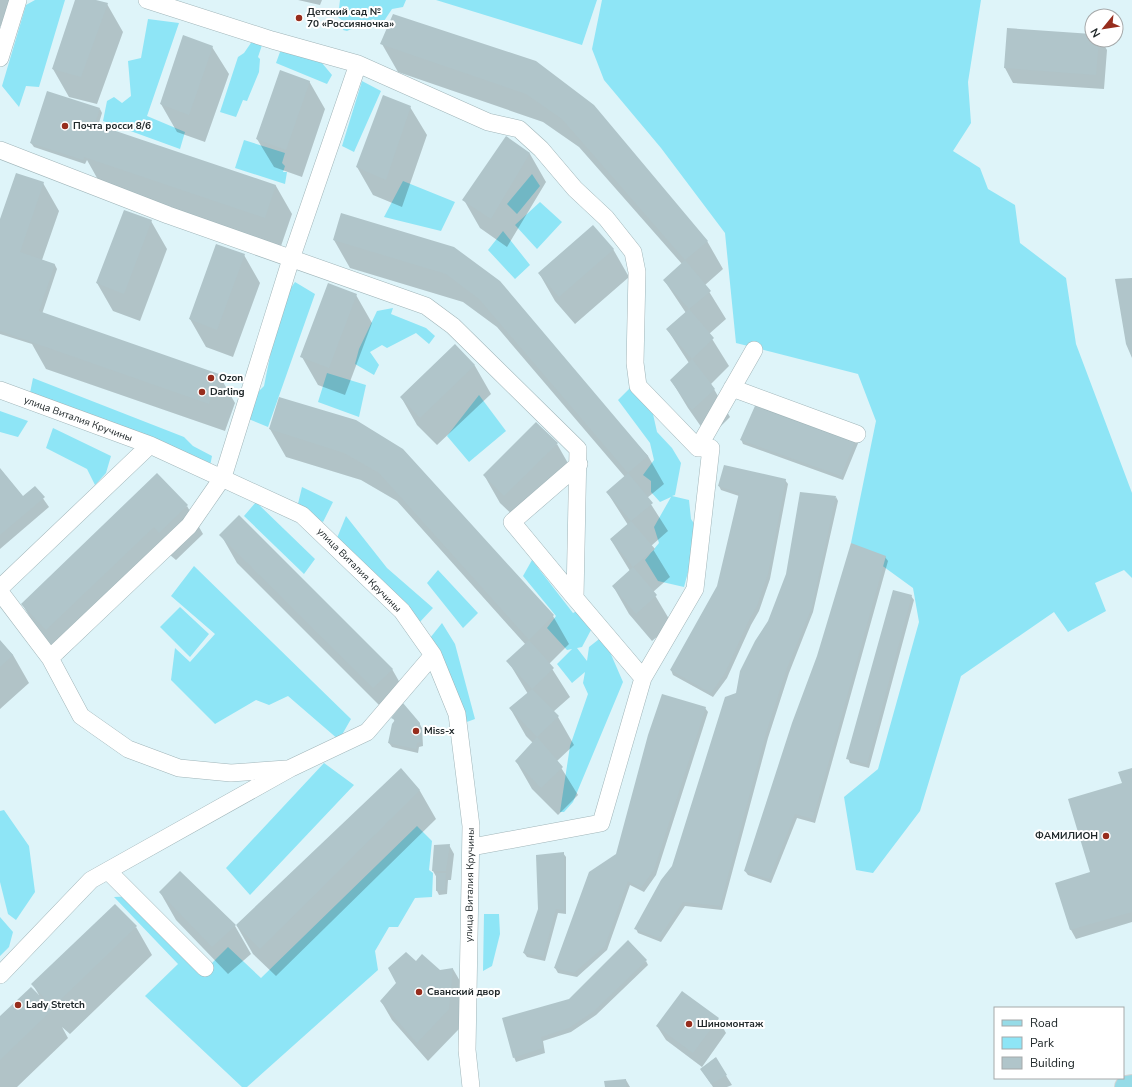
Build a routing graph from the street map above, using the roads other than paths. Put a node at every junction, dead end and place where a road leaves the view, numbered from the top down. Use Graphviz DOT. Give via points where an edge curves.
graph roads {
  1 [pos="18,0"];
  2 [pos="147,0"];
  3 [pos="2,48"];
  4 [pos="358,64"];
  5 [pos="0,150"];
  6 [pos="291,259"];
  7 [pos="754,350"];
  8 [pos="732,388"];
  9 [pos="0,390"];
  10 [pos="857,434"];
  11 [pos="150,445"];
  12 [pos="698,448"];
  13 [pos="579,464"];
  14 [pos="223,477"];
  15 [pos="0,588"];
  16 [pos="0,592"];
  17 [pos="575,598"];
  18 [pos="433,655"];
  19 [pos="50,658"];
  20 [pos="643,678"];
  21 [pos="291,768"];
  22 [pos="472,847"];
  23 [pos="108,871"];
  24 [pos="205,968"];
  25 [pos="0,975"];
  26 [pos="1132,1086"];
  27 [pos="471,1087"];
  28 [pos="1126,1087"];
  1 -- 3 [label="street"];
  2 -- 4 [label="street"];
  4 -- 6 [label="street"];
  4 -- 12 [label="street" via="488,122 519,128 541,149 575,189 606,218 633,252 637,272 635,363 638,386"];
  5 -- 6 [label="street"];
  6 -- 13 [label="street" via="426,306 453,326 578,449"];
  6 -- 14 [label="street"];
  7 -- 8 [label="street"];
  8 -- 10 [label="street"];
  8 -- 12 [label="street"];
  9 -- 11 [label="street, улица Виталия Кручины"];
  11 -- 14 [label="street, улица Виталия Кручины"];
  11 -- 15 [label="street"];
  12 -- 20 [label="street" via="711,448 695,589"];
  13 -- 17 [label="street"];
  13 -- 17 [label="street" via="512,522"];
  14 -- 18 [label="street, улица Виталия Кручины" via="302,515 402,611"];
  14 -- 19 [label="street" via="189,526"];
  16 -- 19 [label="street"];
  17 -- 20 [label="street"];
  18 -- 21 [label="street" via="367,732"];
  18 -- 22 [label="street, улица Виталия Кручины" via="457,714"];
  19 -- 21 [label="street" via="81,716 128,749 179,768 231,773"];
  20 -- 22 [label="street" via="601,823"];
  21 -- 23 [label="street"];
  22 -- 27 [label="street, улица Виталия Кручины" via="467,1050"];
  23 -- 24 [label="street"];
  23 -- 25 [label="street" via="91,880"];
  26 -- 28 [label="main road"];
}
